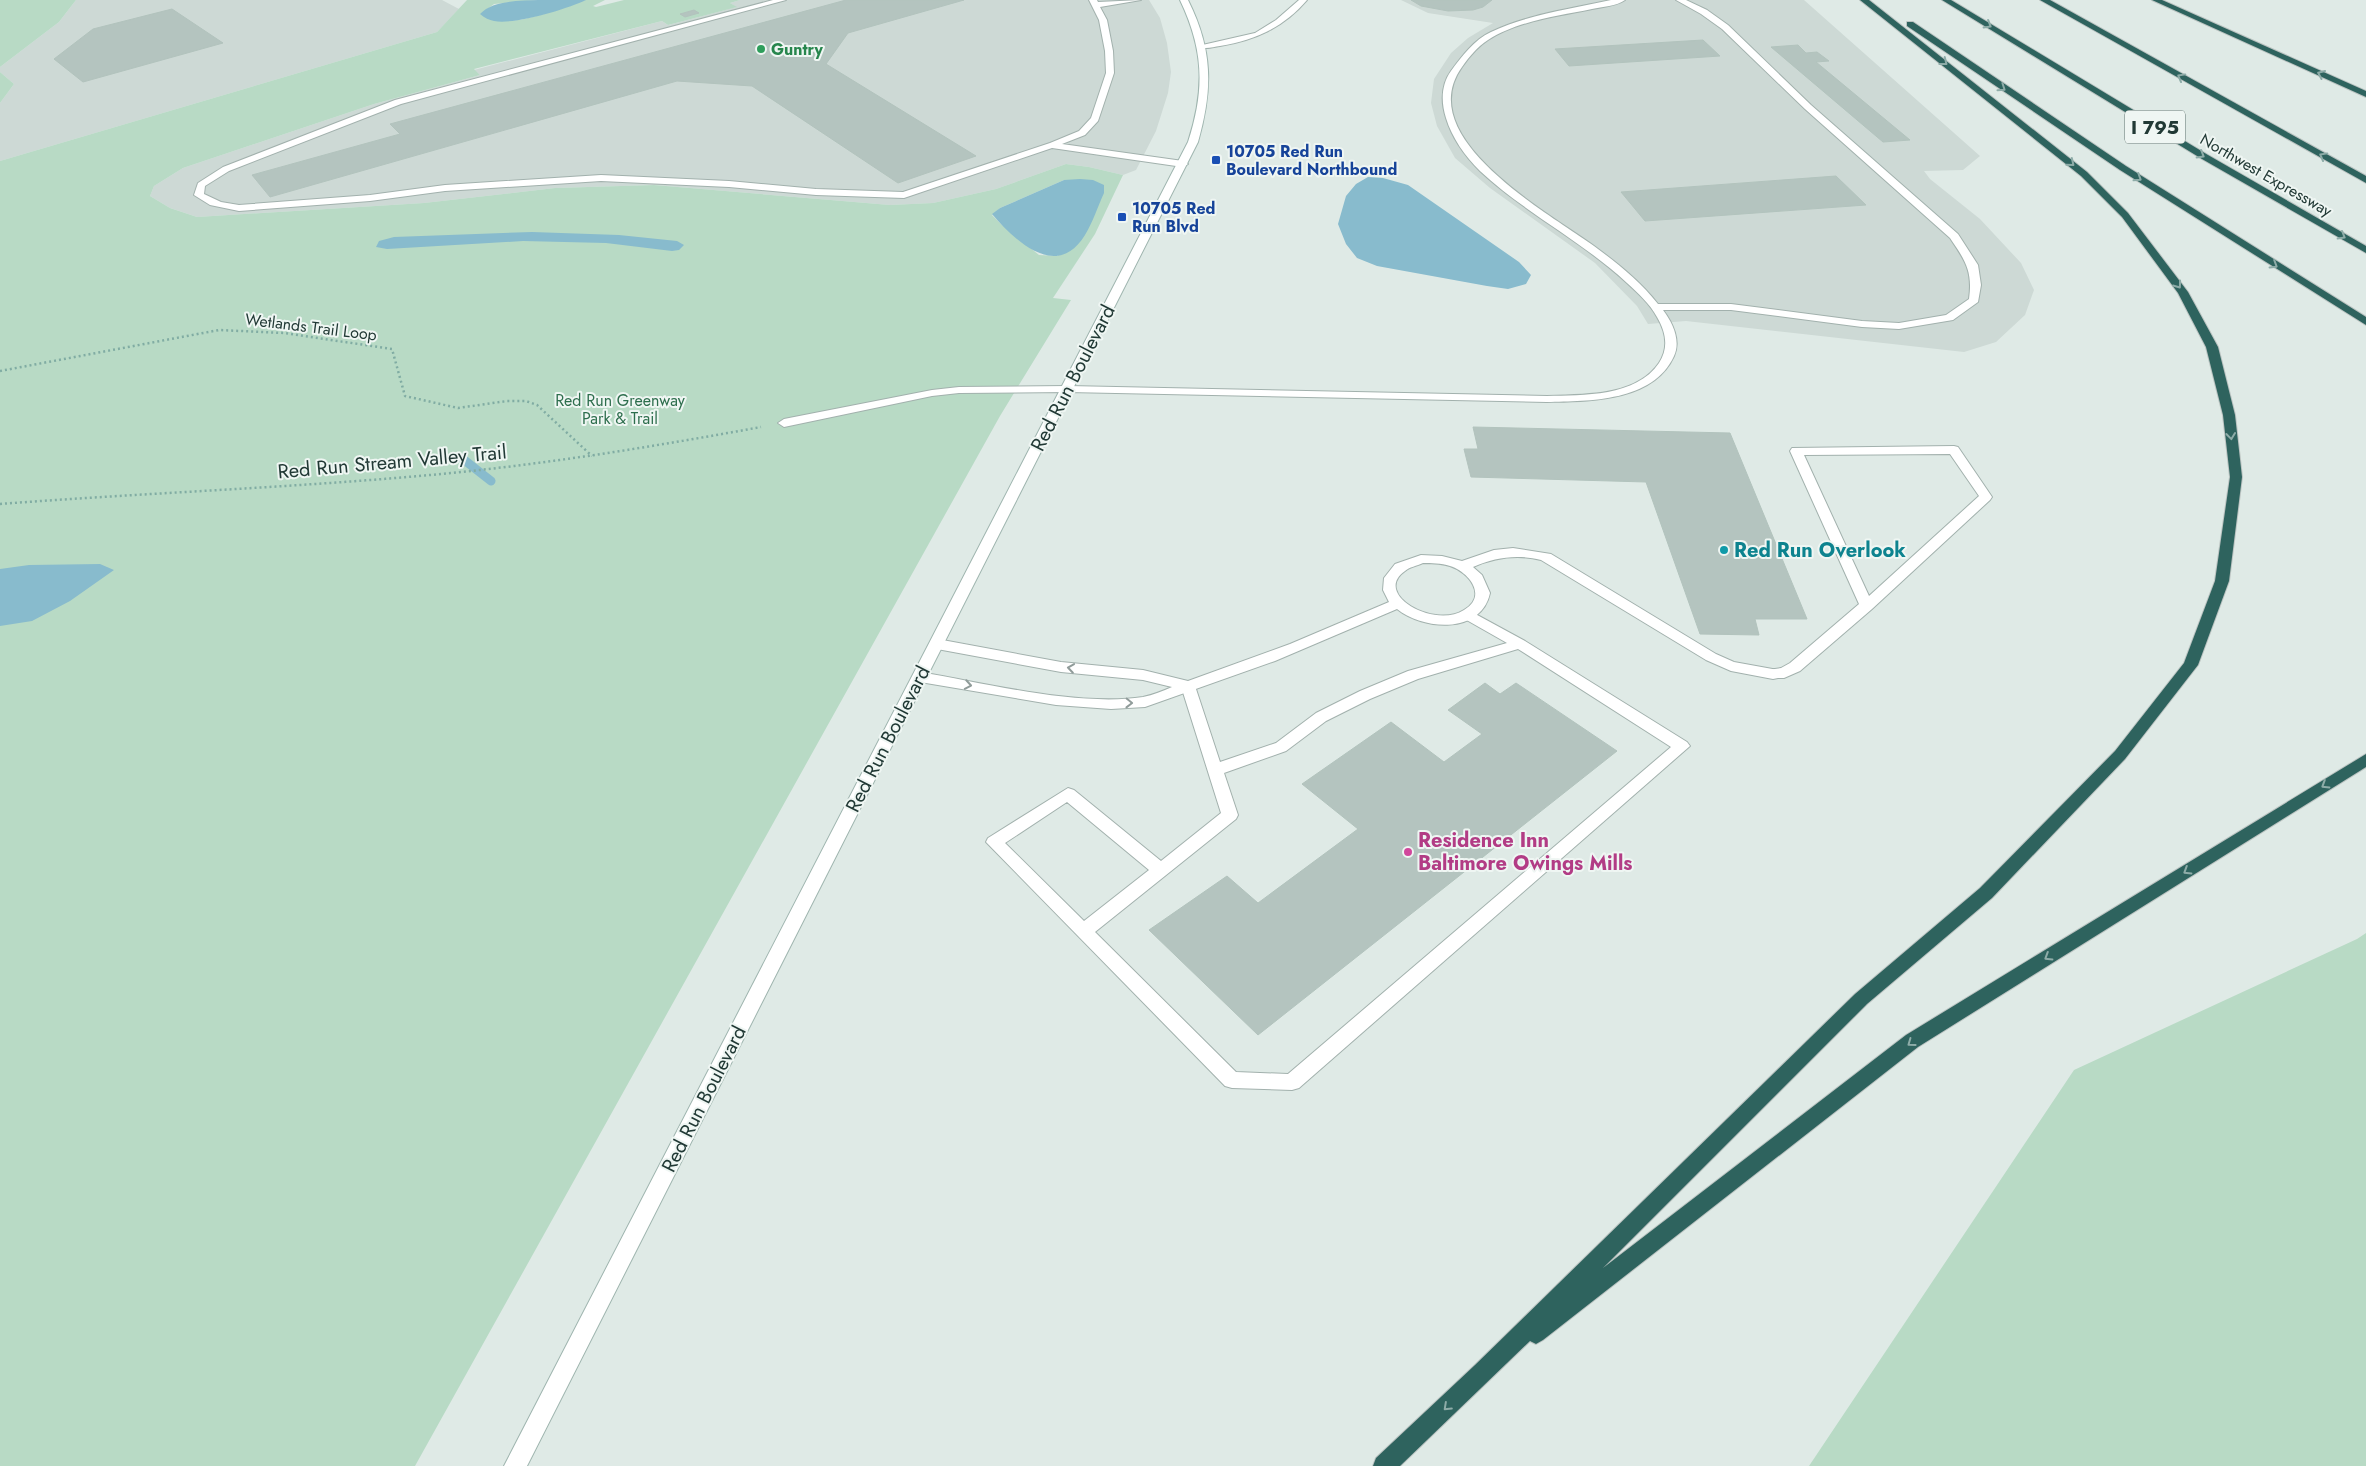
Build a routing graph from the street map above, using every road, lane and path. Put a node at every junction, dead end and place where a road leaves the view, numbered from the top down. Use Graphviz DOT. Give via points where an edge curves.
graph roads {
  1 [pos="782,0"];
  2 [pos="1137,0"];
  3 [pos="1184,0"];
  4 [pos="1303,0"];
  5 [pos="1621,0"];
  6 [pos="1680,0"];
  7 [pos="1864,0"];
  8 [pos="1876,0"];
  9 [pos="1946,0"];
  10 [pos="2044,0"];
  11 [pos="2156,0"];
  12 [pos="1094,2"];
  13 [pos="1202,46"];
  14 [pos="2366,94"];
  15 [pos="1053,146"];
  16 [pos="1183,164"];
  17 [pos="2366,180"];
  18 [pos="2366,250"];
  19 [pos="1656,307"];
  20 [pos="2366,322"];
  21 [pos="0,371"];
  22 [pos="1068,389"];
  23 [pos="784,423"];
  24 [pos="593,456"];
  25 [pos="0,504"];
  26 [pos="1462,566"];
  27 [pos="1396,604"];
  28 [pos="1867,606"];
  29 [pos="1468,615"];
  30 [pos="937,644"];
  31 [pos="1520,644"];
  32 [pos="920,677"];
  33 [pos="1188,686"];
  34 [pos="2366,760"];
  35 [pos="1216,770"];
  36 [pos="1161,870"];
  37 [pos="1083,931"];
  38 [pos="1483,1373"];
  39 [pos="515,1466"];
  40 [pos="1384,1466"];
  1 -- 15 [label="main road" via="398,102 226,169 201,185 199,195 218,206 239,208 370,198 445,188 601,178 904,195"];
  2 -- 12 [label="main road"];
  3 -- 13 [label="main road, Red Run Boulevard"];
  4 -- 13 [label="main road" via="1282,21 1262,34"];
  5 -- 19 [label="main road" via="1514,26 1491,35 1462,60 1449,80 1445,97 1454,132 1484,170 1599,254 1633,282"];
  6 -- 19 [label="main road" via="1725,27 1954,236 1973,265 1976,285 1974,300 1949,318 1899,326 1730,306"];
  7 -- 38 [label="highway, one-way" via="2084,174 2125,215 2183,292 2212,347 2229,415 2236,477 2222,581 2191,665 2120,755 1986,893 1862,999"];
  8 -- 20 [label="highway, one-way" via="2123,168"];
  9 -- 18 [label="highway, Northwest Expressway / I 795, one-way"];
  17 -- 10 [label="highway, I 795, one-way"];
  14 -- 11 [label="highway, one-way"];
  12 -- 15 [label="main road" via="1103,20 1109,51 1110,73 1103,98 1095,119 1082,133"];
  13 -- 16 [label="main road, Red Run Boulevard" via="1206,84 1204,103 1200,123"];
  15 -- 16 [label="main road"];
  16 -- 22 [label="main road, Red Run Boulevard"];
  19 -- 22 [label="main road" via="1671,336 1669,356 1646,380 1606,395 1547,398"];
  21 -- 24 [label="path, Wetlands Trail Loop" via="218,330 302,334 392,349 405,396 459,408 510,400 528,401 537,405"];
  22 -- 23 [label="main road" via="932,393"];
  22 -- 30 [label="main road, Red Run Boulevard"];
  23 -- 24 [label="path, Red Run Stream Valley Trail"];
  24 -- 25 [label="path, Red Run Stream Valley Trail" via="413,476"];
  26 -- 27 [label="main road" via="1428,559 1408,562 1391,576 1388,585"];
  26 -- 28 [label="main road" via="1501,552 1520,551 1546,557 1711,657 1731,666 1773,674 1795,668"];
  26 -- 29 [label="main road" via="1473,573 1483,591 1482,600"];
  27 -- 29 [label="main road" via="1422,618 1439,621"];
  27 -- 33 [label="main road" via="1314,641"];
  28 -- 28 [label="main road" via="1986,497 1954,450 1796,451"];
  29 -- 31 [label="main road"];
  30 -- 32 [label="main road, Red Run Boulevard"];
  33 -- 30 [label="main road, one-way" via="1143,675 1061,667"];
  31 -- 35 [label="main road" via="1413,675 1321,717 1281,747"];
  31 -- 37 [label="main road" via="1682,746 1292,1082 1232,1080"];
  32 -- 33 [label="main road, one-way" via="1089,703 1140,703"];
  32 -- 39 [label="main road, Red Run Boulevard"];
  33 -- 35 [label="main road"];
  34 -- 38 [label="highway, one-way" via="1912,1041"];
  35 -- 36 [label="main road" via="1230,815"];
  36 -- 37 [label="main road"];
  36 -- 37 [label="main road" via="1068,794 994,842"];
  38 -- 40 [label="highway, one-way"];
}
